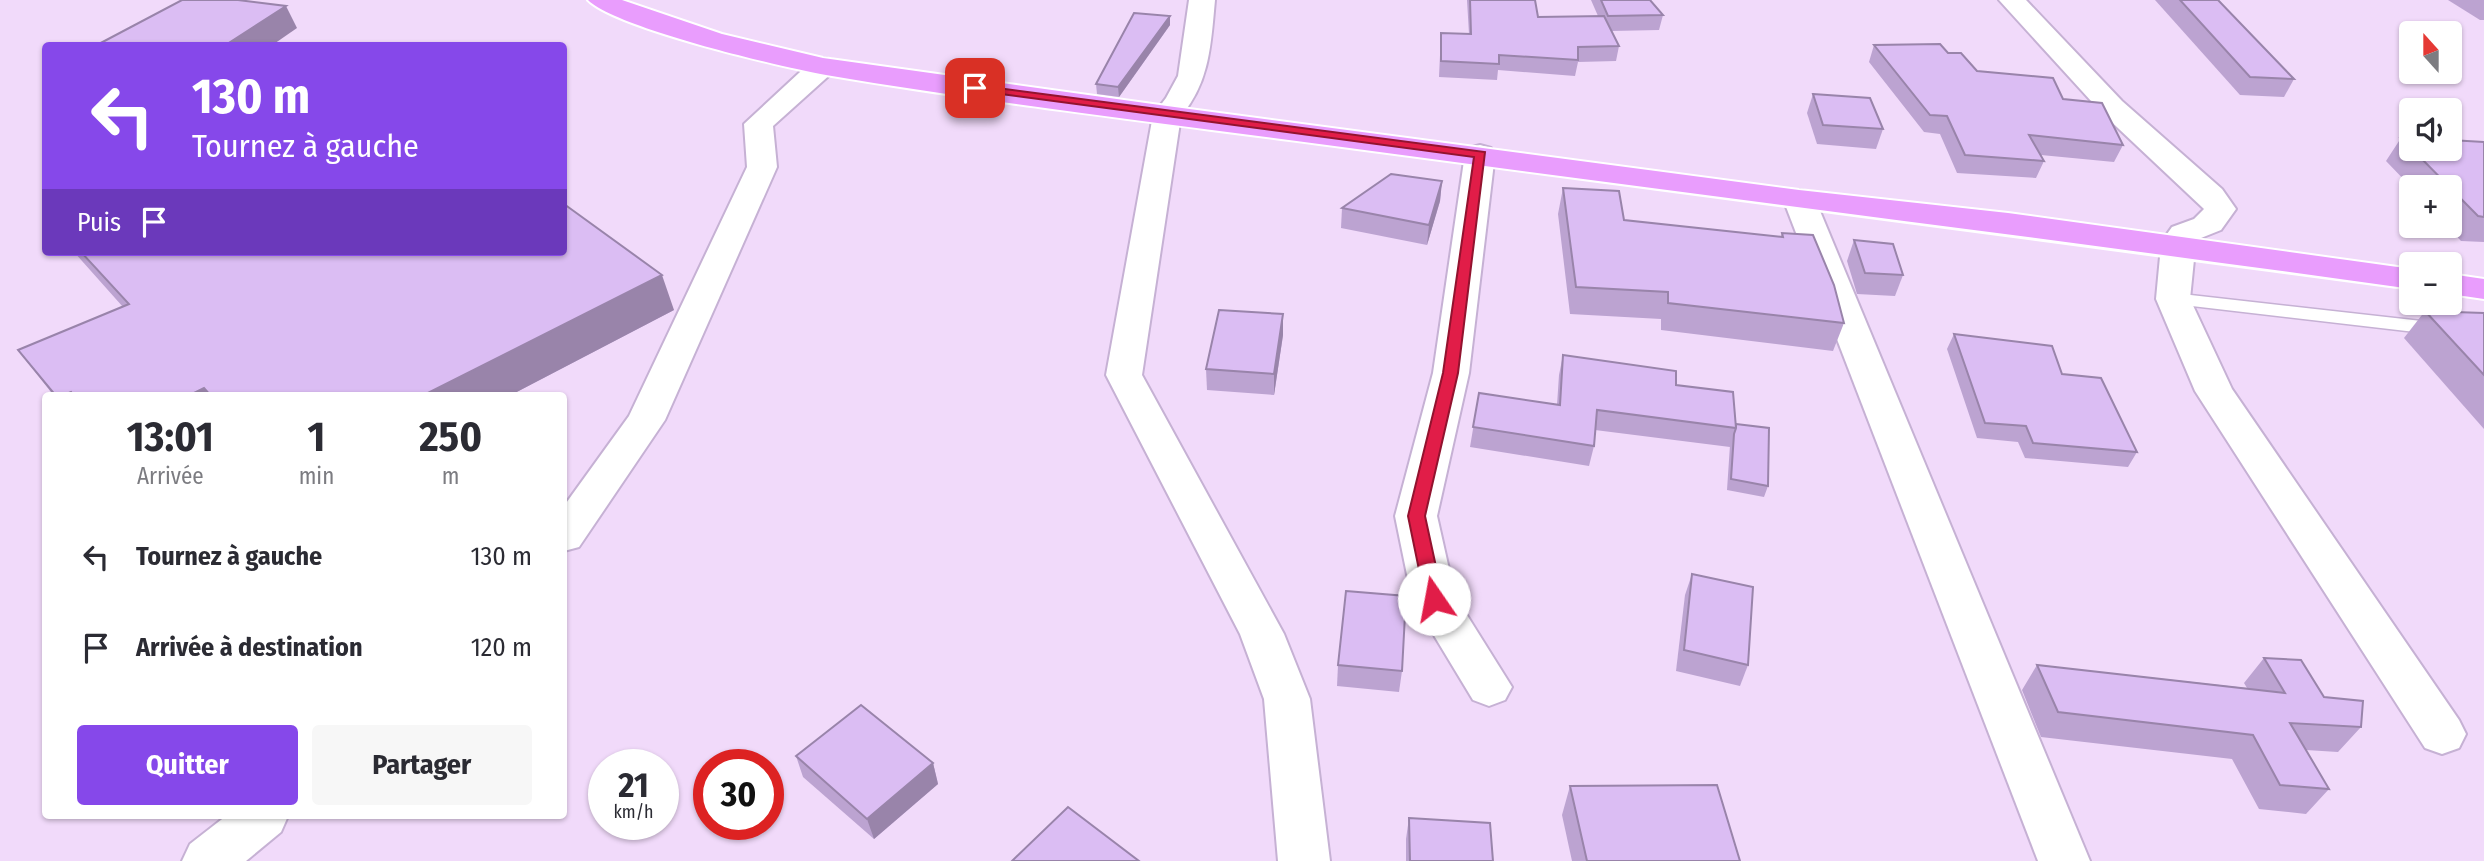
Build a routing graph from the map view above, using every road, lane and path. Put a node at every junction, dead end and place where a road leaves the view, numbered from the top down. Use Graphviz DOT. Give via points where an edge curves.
graph roads {
  1 [pos="601,0"];
  2 [pos="1202,0"];
  3 [pos="2012,0"];
  4 [pos="823,66"];
  5 [pos="1167,115"];
  6 [pos="1480,154"];
  7 [pos="1799,199"];
  8 [pos="2177,246"];
  9 [pos="2399,277"];
  10 [pos="2462,286"];
  11 [pos="2484,289"];
  12 [pos="2173,299"];
  13 [pos="2484,334"];
  14 [pos="567,532"];
  15 [pos="1489,687"];
  16 [pos="2442,734"];
  17 [pos="259,819"];
  18 [pos="208,861"];
  19 [pos="1304,861"];
  20 [pos="2064,861"];
  1 -- 4 [label="main road" via="714,40"];
  2 -- 5 [label="street" via="1195,66 1187,93"];
  3 -- 8 [label="street" via="2112,107 2220,209 2216,219 2203,228 2183,234"];
  4 -- 5 [label="main road"];
  4 -- 14 [label="street" via="758,124 762,167 646,419"];
  5 -- 6 [label="main road"];
  5 -- 19 [label="street" via="1124,375 1262,634 1287,699"];
  6 -- 7 [label="main road"];
  6 -- 15 [label="street" via="1451,373 1416,516 1434,599"];
  7 -- 8 [label="main road"];
  7 -- 20 [label="street"];
  8 -- 9 [label="main road"];
  8 -- 12 [label="street"];
  10 -- 11 [label="main road"];
  12 -- 13 [label="lane"];
  12 -- 16 [label="street" via="2214,391"];
  17 -- 18 [label="street"];
}
